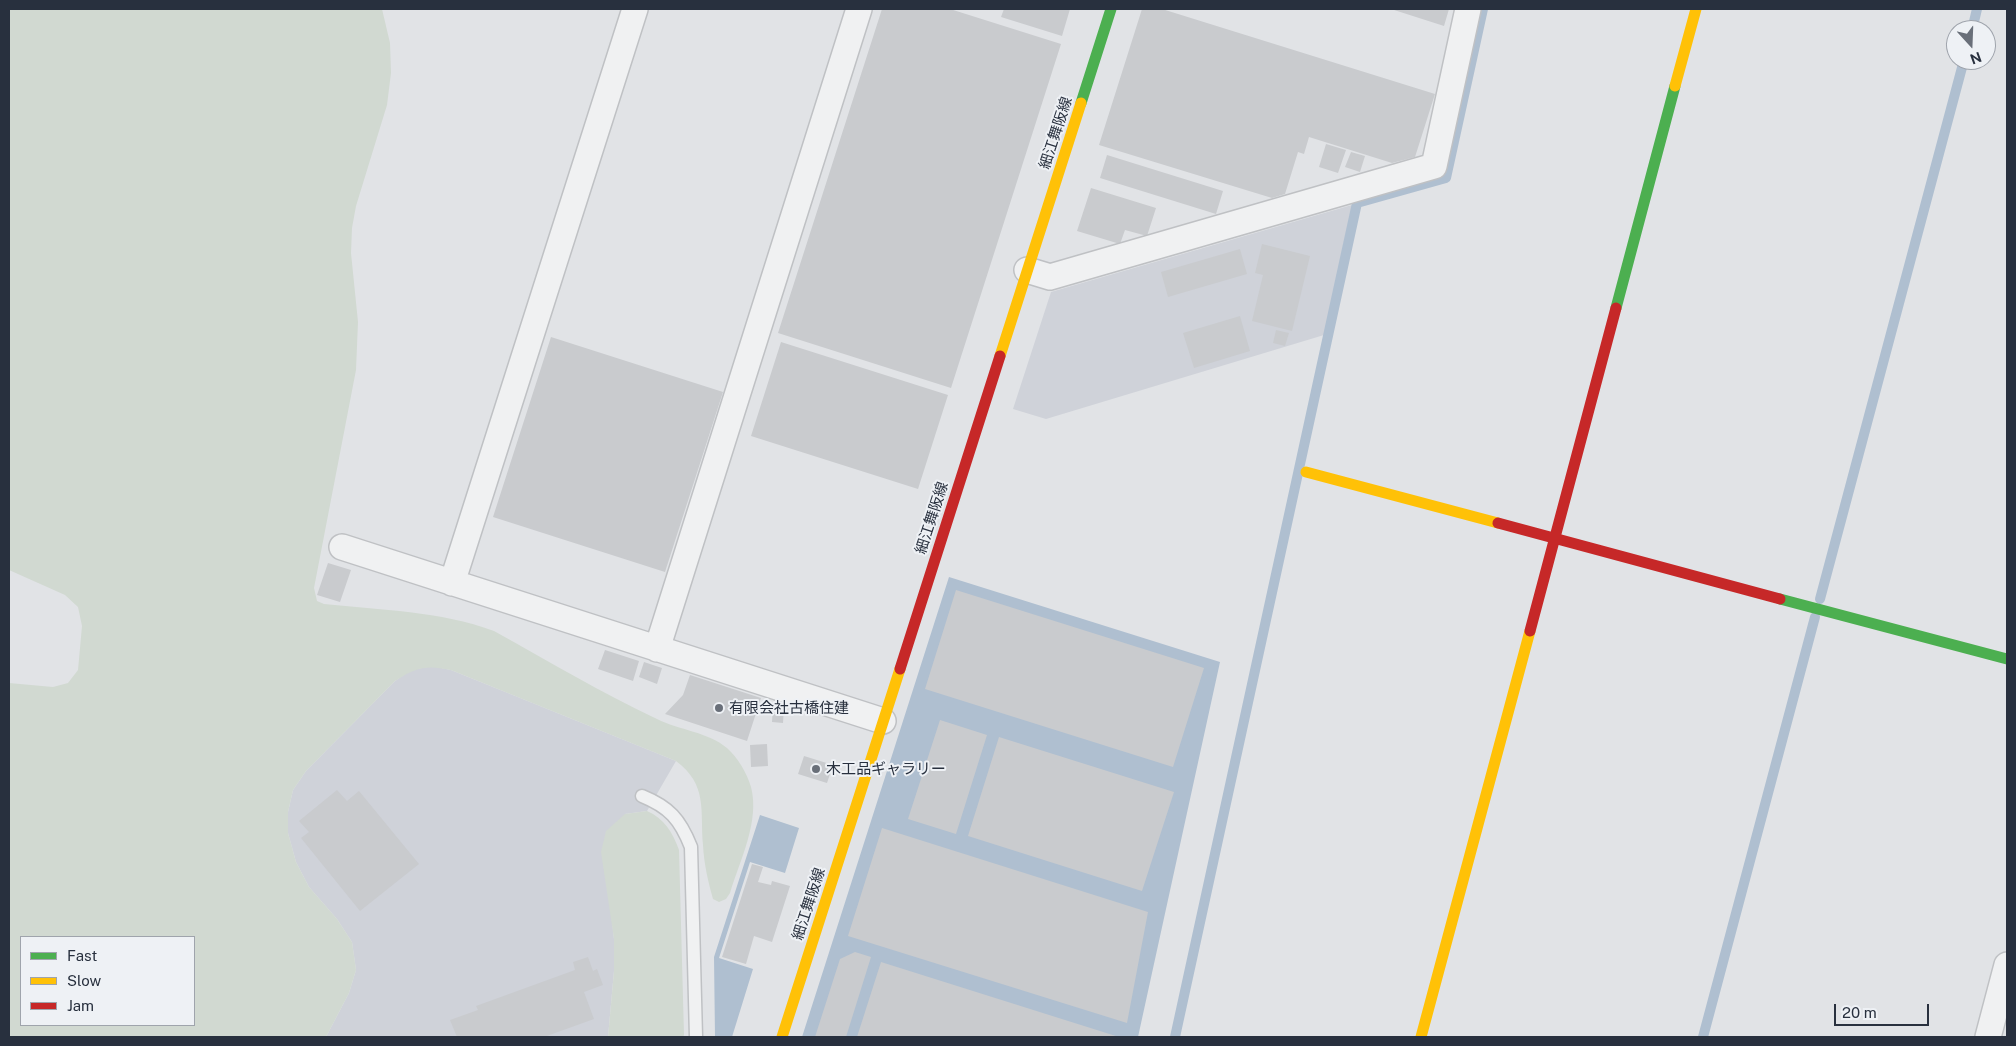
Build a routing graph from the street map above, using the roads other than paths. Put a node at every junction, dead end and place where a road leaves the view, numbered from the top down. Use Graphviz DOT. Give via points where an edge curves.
graph roads {
  1 [pos="635,9"];
  2 [pos="859,9"];
  3 [pos="1111,9"];
  4 [pos="1468,9"];
  5 [pos="1696,9"];
  6 [pos="1027,270"];
  7 [pos="1306,472"];
  8 [pos="1554,538"];
  9 [pos="342,547"];
  10 [pos="452,583"];
  11 [pos="657,649"];
  12 [pos="2007,659"];
  13 [pos="883,721"];
  14 [pos="642,796"];
  15 [pos="2007,965"];
  16 [pos="696,1037"];
  17 [pos="782,1037"];
  18 [pos="1421,1037"];
  19 [pos="1988,1037"];
  1 -- 10 [label="street"];
  2 -- 11 [label="street"];
  3 -- 6 [label="street, 細江舞阪線"];
  4 -- 6 [label="street" via="1434,166 1050,278"];
  5 -- 8 [label="street"];
  6 -- 13 [label="street, 細江舞阪線"];
  7 -- 8 [label="street"];
  8 -- 12 [label="street"];
  8 -- 18 [label="street"];
  9 -- 10 [label="street"];
  10 -- 11 [label="street"];
  11 -- 13 [label="street"];
  13 -- 17 [label="street, 細江舞阪線"];
  14 -- 16 [label="lane" via="659,803 673,815 691,847"];
  15 -- 19 [label="street"];
}
